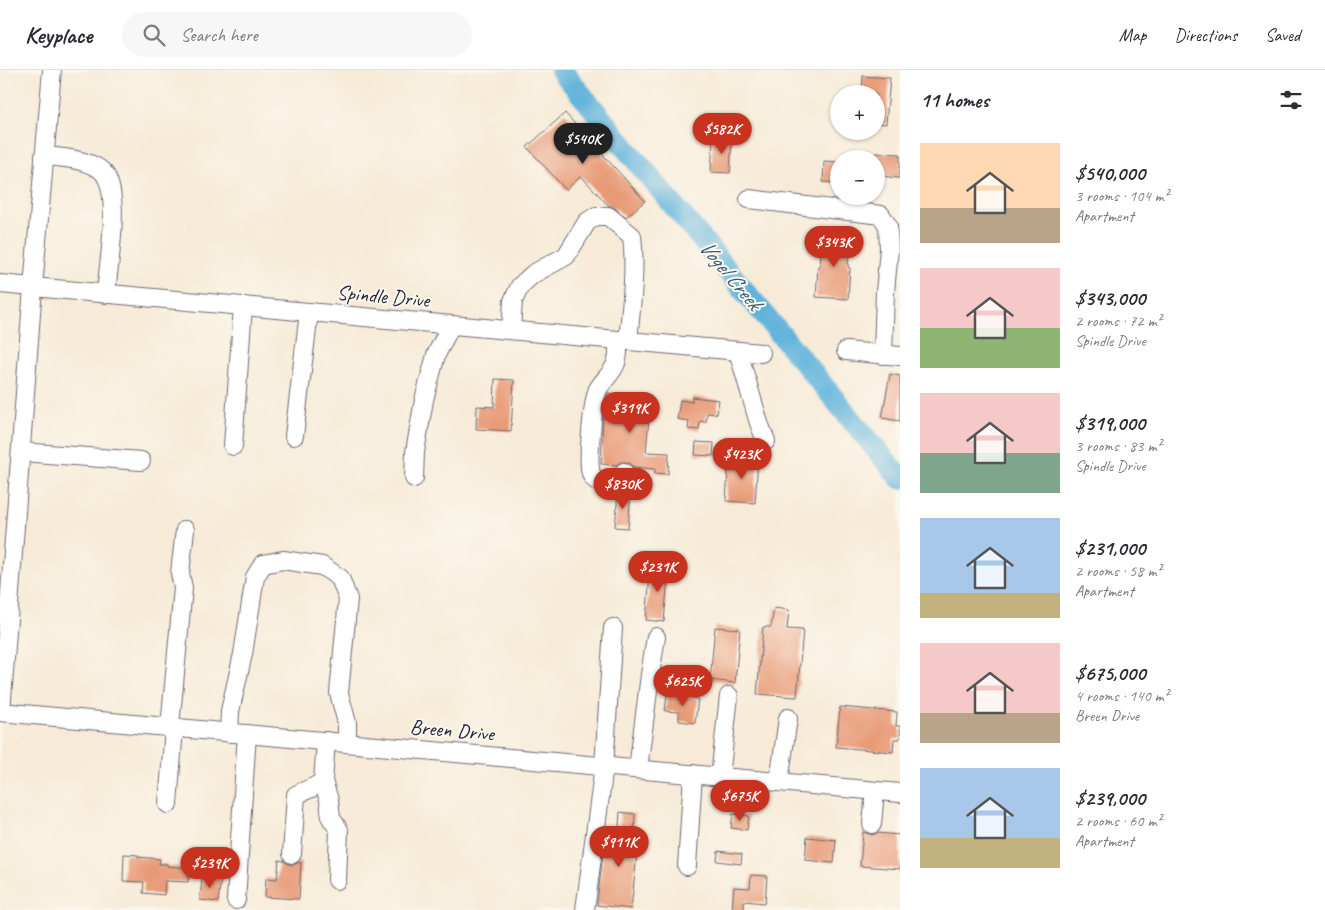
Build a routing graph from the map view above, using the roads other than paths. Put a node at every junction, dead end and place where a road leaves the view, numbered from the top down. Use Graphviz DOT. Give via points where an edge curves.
graph roads {
  1 [pos="52,70"];
  2 [pos="44,156"];
  3 [pos="748,199"];
  4 [pos="0,284"];
  5 [pos="33,287"];
  6 [pos="106,294"];
  7 [pos="243,306"];
  8 [pos="309,312"];
  9 [pos="451,325"];
  10 [pos="511,330"];
  11 [pos="623,340"];
  12 [pos="738,351"];
  13 [pos="846,351"];
  14 [pos="761,353"];
  15 [pos="892,355"];
  16 [pos="294,436"];
  17 [pos="766,441"];
  18 [pos="233,446"];
  19 [pos="21,452"];
  20 [pos="141,460"];
  21 [pos="624,472"];
  22 [pos="414,478"];
  23 [pos="185,530"];
  24 [pos="613,628"];
  25 [pos="656,637"];
  26 [pos="729,696"];
  27 [pos="0,712"];
  28 [pos="788,718"];
  29 [pos="172,728"];
  30 [pos="238,733"];
  31 [pos="326,741"];
  32 [pos="347,743"];
  33 [pos="604,766"];
  34 [pos="638,769"];
  35 [pos="693,774"];
  36 [pos="720,777"];
  37 [pos="323,781"];
  38 [pos="779,782"];
  39 [pos="875,790"];
  40 [pos="900,793"];
  41 [pos="168,804"];
  42 [pos="872,824"];
  43 [pos="292,854"];
  44 [pos="687,866"];
  45 [pos="337,880"];
  46 [pos="236,900"];
  47 [pos="585,910"];
  1 -- 2 [label="street"];
  2 -- 5 [label="street"];
  2 -- 6 [label="street" via="88,163 102,171 109,180 113,224"];
  3 -- 15 [label="street" via="881,214 888,226 885,292"];
  4 -- 5 [label="street, Spindle Drive"];
  5 -- 6 [label="street, Spindle Drive"];
  5 -- 19 [label="street"];
  6 -- 7 [label="street, Spindle Drive"];
  7 -- 8 [label="street, Spindle Drive"];
  7 -- 18 [label="street"];
  8 -- 9 [label="street, Spindle Drive"];
  8 -- 16 [label="street"];
  9 -- 10 [label="street, Spindle Drive"];
  9 -- 22 [label="street" via="436,355 424,400"];
  10 -- 11 [label="street, Spindle Drive"];
  10 -- 11 [label="street" via="513,301 520,286 533,274 566,256 587,222 596,216 608,216 632,236 631,310"];
  11 -- 12 [label="street, Spindle Drive"];
  11 -- 21 [label="street" via="613,370 594,399 589,476 602,484 616,481"];
  12 -- 14 [label="street, Spindle Drive"];
  12 -- 17 [label="street"];
  13 -- 15 [label="street"];
  19 -- 20 [label="street"];
  19 -- 27 [label="street"];
  23 -- 29 [label="street"];
  24 -- 33 [label="street"];
  25 -- 34 [label="street"];
  26 -- 36 [label="street"];
  27 -- 29 [label="street, Breen Drive"];
  28 -- 38 [label="street"];
  29 -- 30 [label="street, Breen Drive"];
  29 -- 41 [label="street"];
  30 -- 31 [label="street, Breen Drive"];
  30 -- 32 [label="street" via="230,711 255,577 263,564 283,560 322,566 340,578 348,599 339,693 347,723"];
  30 -- 46 [label="street"];
  31 -- 32 [label="street, Breen Drive"];
  31 -- 37 [label="street"];
  32 -- 33 [label="street, Breen Drive"];
  33 -- 34 [label="street, Breen Drive"];
  33 -- 47 [label="street"];
  34 -- 35 [label="street, Breen Drive"];
  35 -- 36 [label="street, Breen Drive"];
  35 -- 44 [label="street"];
  36 -- 38 [label="street, Breen Drive"];
  37 -- 43 [label="street" via="296,795"];
  37 -- 45 [label="street" via="331,818 339,830"];
  38 -- 39 [label="street, Breen Drive"];
  39 -- 40 [label="street, Breen Drive"];
  39 -- 42 [label="street"];
}
